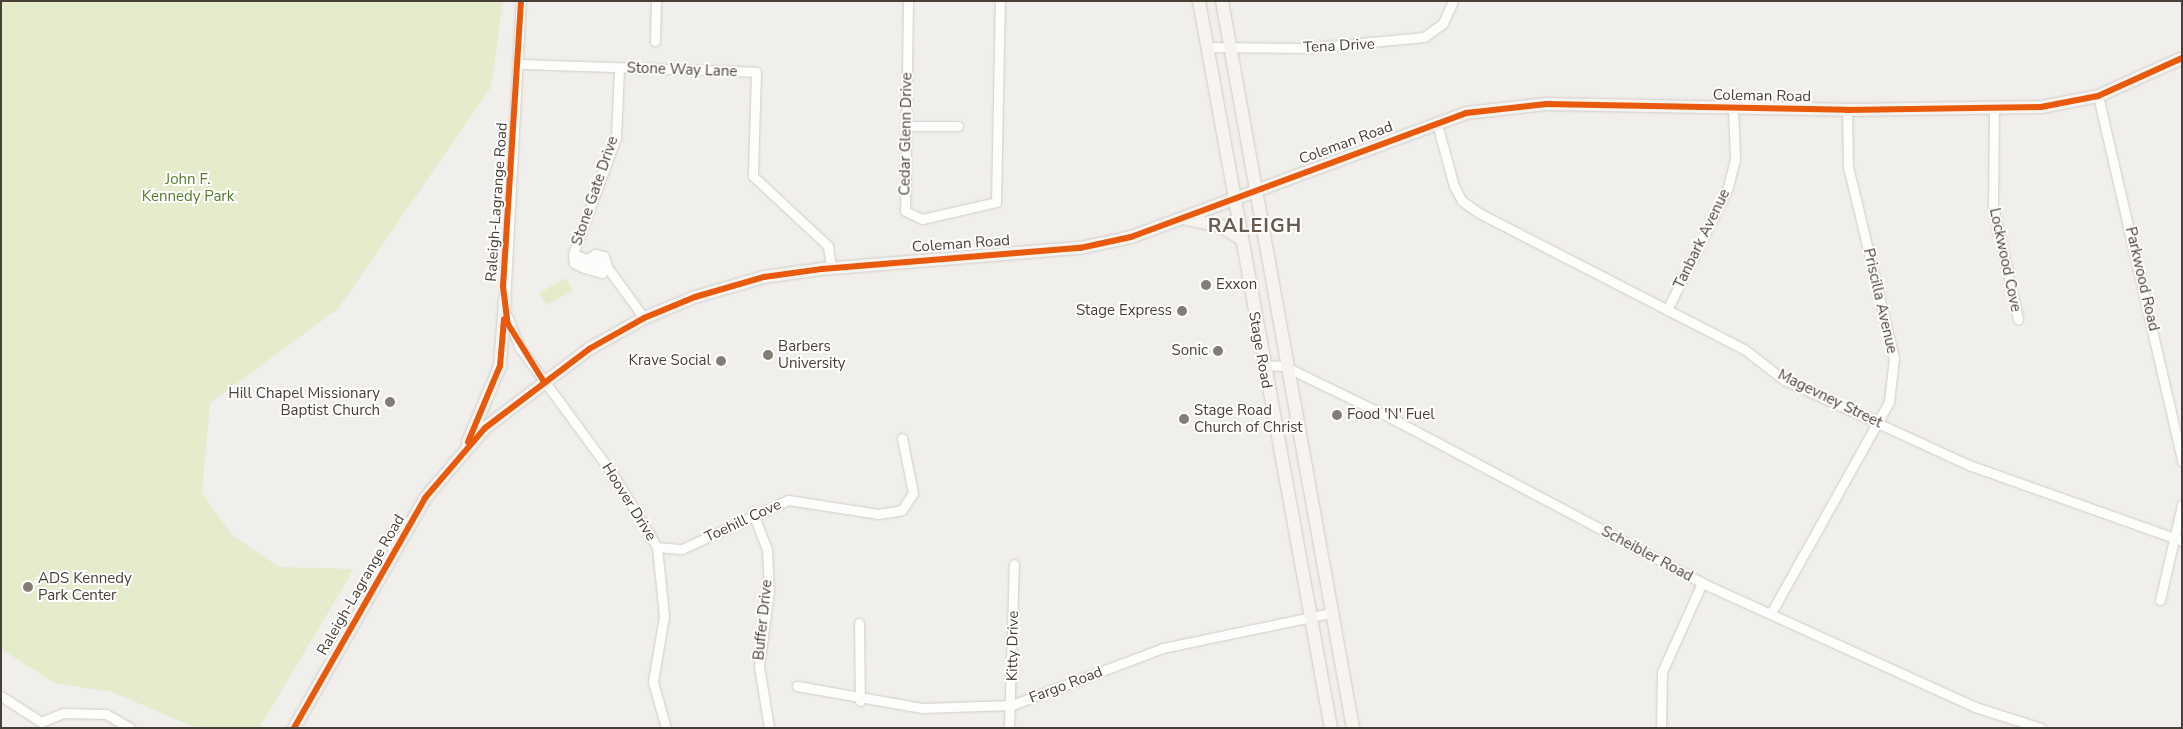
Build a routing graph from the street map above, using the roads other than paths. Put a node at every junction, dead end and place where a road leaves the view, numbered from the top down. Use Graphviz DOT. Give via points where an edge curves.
graph roads {
  1 [pos="521,1"];
  2 [pos="656,1"];
  3 [pos="908,1"];
  4 [pos="1000,1"];
  5 [pos="1199,1"];
  6 [pos="1222,1"];
  7 [pos="1453,1"];
  8 [pos="655,41"];
  9 [pos="1207,47"];
  10 [pos="1229,47"];
  11 [pos="2182,58"];
  12 [pos="519,64"];
  13 [pos="619,68"];
  14 [pos="2098,96"];
  15 [pos="1733,108"];
  16 [pos="1847,110"];
  17 [pos="1994,110"];
  18 [pos="1437,124"];
  19 [pos="906,126"];
  20 [pos="958,126"];
  21 [pos="1255,190"];
  22 [pos="1234,197"];
  23 [pos="1187,220"];
  24 [pos="1241,239"];
  25 [pos="573,254"];
  26 [pos="607,268"];
  27 [pos="831,268"];
  28 [pos="505,299"];
  29 [pos="1667,310"];
  30 [pos="644,318"];
  31 [pos="2018,319"];
  32 [pos="1263,365"];
  33 [pos="1284,366"];
  34 [pos="544,382"];
  35 [pos="1876,422"];
  36 [pos="902,438"];
  37 [pos="463,455"];
  38 [pos="2182,461"];
  39 [pos="2182,505"];
  40 [pos="753,513"];
  41 [pos="2179,540"];
  42 [pos="657,546"];
  43 [pos="1014,564"];
  44 [pos="1702,583"];
  45 [pos="2160,600"];
  46 [pos="1331,613"];
  47 [pos="1771,613"];
  48 [pos="1309,617"];
  49 [pos="858,623"];
  50 [pos="797,686"];
  51 [pos="1,696"];
  52 [pos="860,701"];
  53 [pos="1012,705"];
  54 [pos="41,725"];
  55 [pos="130,728"];
  56 [pos="294,728"];
  57 [pos="666,728"];
  58 [pos="769,728"];
  59 [pos="1009,728"];
  60 [pos="1331,728"];
  61 [pos="1353,728"];
  62 [pos="1662,728"];
  63 [pos="2040,728"];
  1 -- 12 [label="street, Raleigh-Lagrange Road"];
  2 -- 8 [label="street"];
  3 -- 19 [label="street, Cedar Glenn Drive"];
  4 -- 19 [label="street, Cedar Glenn Drive" via="996,202 922,219 905,211"];
  5 -- 9 [label="main road, Stage Road"];
  6 -- 10 [label="main road, Stage Road"];
  7 -- 10 [label="street, Tena Drive" via="1443,23 1424,37 1307,48"];
  9 -- 10 [label="street, Tena Drive"];
  9 -- 22 [label="main road, Stage Road"];
  10 -- 21 [label="main road, Stage Road"];
  11 -- 14 [label="main road, Coleman Road"];
  12 -- 13 [label="street"];
  12 -- 28 [label="street, Raleigh-Lagrange Road"];
  13 -- 25 [label="street, Stone Gate Drive" via="616,138"];
  13 -- 27 [label="street, Stone Way Lane" via="756,72 752,176 828,246"];
  14 -- 17 [label="main road, Coleman Road" via="2041,108"];
  14 -- 38 [label="street, Parkwood Road"];
  15 -- 16 [label="main road, Coleman Road"];
  15 -- 18 [label="main road, Coleman Road" via="1546,104 1466,113"];
  15 -- 29 [label="street, Tanbark Avenue" via="1735,158 1728,187"];
  16 -- 17 [label="main road, Coleman Road"];
  16 -- 35 [label="street, Priscilla Avenue" via="1848,166 1894,358 1889,402"];
  17 -- 31 [label="street, Lockwood Cove" via="1993,206"];
  18 -- 21 [label="main road, Coleman Road"];
  18 -- 29 [label="street, Magevney Street" via="1462,201"];
  19 -- 20 [label="street"];
  21 -- 22 [label="main road, Coleman Road"];
  21 -- 33 [label="main road, Stage Road"];
  22 -- 23 [label="main road, Coleman Road"];
  22 -- 24 [label="main road, Stage Road"];
  23 -- 24 [label="main road" via="1221,226"];
  23 -- 27 [label="main road, Coleman Road" via="1080,248"];
  24 -- 32 [label="main road, Stage Road"];
  25 -- 26 [label="street, Stone Gate Drive" via="587,259 595,254 604,256"];
  25 -- 26 [label="street, Stone Gate Drive" via="574,264 602,273"];
  26 -- 30 [label="street, Stone Gate Drive" via="634,299"];
  27 -- 30 [label="main road, Coleman Road" via="764,277 695,297"];
  28 -- 34 [label="street, Raleigh-Lagrange Road" via="508,324"];
  28 -- 37 [label="main road" via="500,366"];
  29 -- 35 [label="street, Magevney Street" via="1744,348 1784,380"];
  30 -- 34 [label="main road, Coleman Road"];
  32 -- 33 [label="street, Scheibler Road"];
  32 -- 48 [label="main road, Stage Road"];
  33 -- 44 [label="street, Scheibler Road"];
  33 -- 46 [label="main road, Stage Road"];
  34 -- 37 [label="main road, Raleigh-Lagrange Road" via="486,428"];
  34 -- 42 [label="street, Hoover Drive" via="614,476"];
  35 -- 41 [label="street, Magevney Street" via="1969,465"];
  35 -- 47 [label="street, Priscilla Avenue"];
  36 -- 40 [label="street, Toehill Cove" via="913,493 902,510 878,514 788,500"];
  37 -- 56 [label="main road, Raleigh-Lagrange Road" via="425,498"];
  39 -- 41 [label="street"];
  40 -- 42 [label="street, Toehill Cove" via="682,550"];
  40 -- 58 [label="street, Buffer Drive" via="767,550 769,591 758,666"];
  41 -- 45 [label="street"];
  42 -- 57 [label="street, Hoover Drive" via="664,616 653,682"];
  43 -- 53 [label="street, Kitty Drive"];
  44 -- 47 [label="street, Scheibler Road"];
  44 -- 62 [label="street" via="1662,672"];
  46 -- 48 [label="street, Fargo Road"];
  46 -- 61 [label="main road, Stage Road"];
  47 -- 63 [label="street, Scheibler Road" via="1975,707"];
  48 -- 53 [label="street, Fargo Road" via="1163,648"];
  48 -- 60 [label="main road, Stage Road"];
  49 -- 52 [label="street"];
  50 -- 52 [label="street, Fargo Road"];
  51 -- 54 [label="street"];
  52 -- 53 [label="street, Fargo Road" via="922,708"];
  53 -- 59 [label="street, Kitty Drive"];
  54 -- 55 [label="street" via="63,712 106,714"];
}
